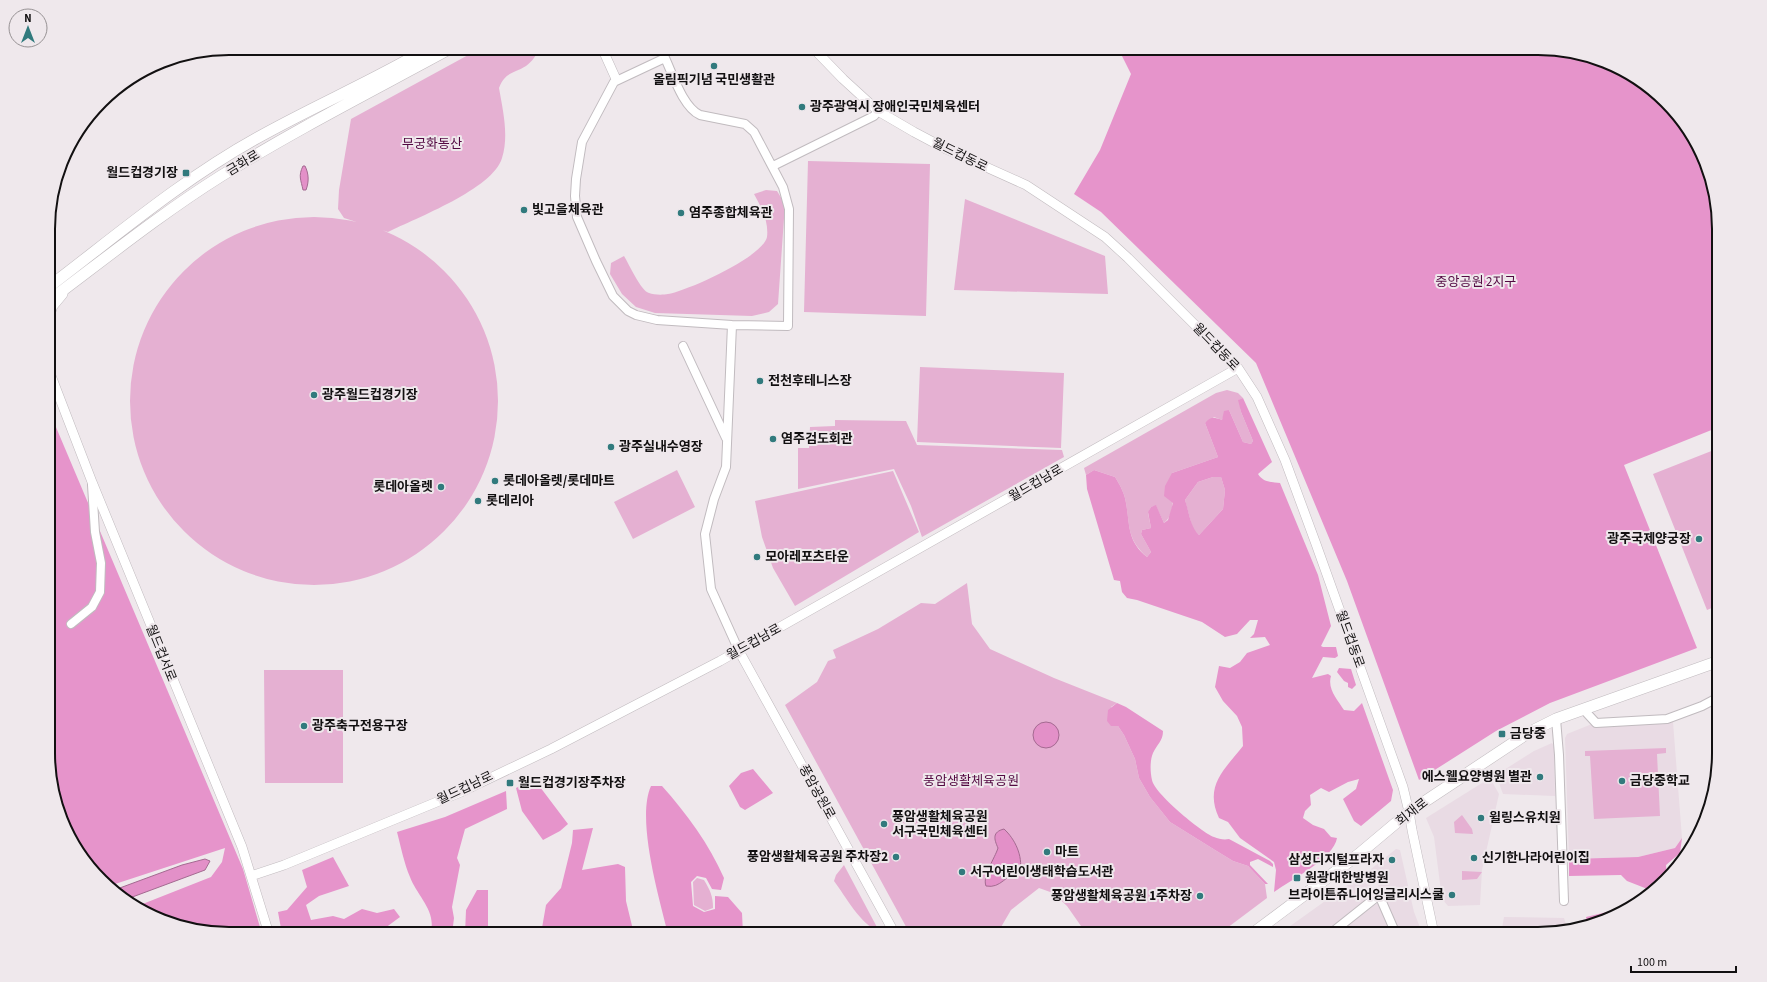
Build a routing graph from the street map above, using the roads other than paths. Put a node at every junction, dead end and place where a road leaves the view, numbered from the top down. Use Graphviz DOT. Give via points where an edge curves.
graph roads {
  1 [pos="417,55"];
  2 [pos="438,55"];
  3 [pos="605,55"];
  4 [pos="820,55"];
  5 [pos="616,80"];
  6 [pos="878,111"];
  7 [pos="772,166"];
  8 [pos="55,282"];
  9 [pos="70,285"];
  10 [pos="55,296"];
  11 [pos="55,304"];
  12 [pos="732,325"];
  13 [pos="683,346"];
  14 [pos="1238,368"];
  15 [pos="55,386"];
  16 [pos="727,438"];
  17 [pos="92,482"];
  18 [pos="71,624"];
  19 [pos="739,651"];
  20 [pos="1712,664"];
  21 [pos="1712,701"];
  22 [pos="1584,710"];
  23 [pos="1556,719"];
  24 [pos="1410,812"];
  25 [pos="251,876"];
  26 [pos="1564,901"];
  27 [pos="266,927"];
  28 [pos="891,927"];
  29 [pos="1261,927"];
  30 [pos="1339,927"];
  31 [pos="1393,927"];
  32 [pos="1433,927"];
  1 -- 8 [label="main road, 금화로" via="256,138 203,171"];
  2 -- 9 [label="main road, 금화로" via="264,150 220,177"];
  3 -- 5 [label="street"];
  4 -- 6 [label="street, 월드컵동로"];
  5 -- 7 [label="street" via="665,58 685,101 694,112 745,124 754,132"];
  5 -- 12 [label="street" via="582,142 576,179 577,217 597,264 613,296 628,311 636,315 657,320"];
  6 -- 7 [label="street" via="868,119"];
  6 -- 14 [label="street, 월드컵동로" via="914,132 1026,186 1105,237"];
  7 -- 12 [label="street" via="783,187 789,209 788,326"];
  9 -- 10 [label="main road, 금화로"];
  9 -- 11 [label="street"];
  12 -- 16 [label="street"];
  13 -- 16 [label="street"];
  14 -- 19 [label="street, 월드컵남로"];
  14 -- 24 [label="street, 월드컵동로" via="1257,397 1285,460"];
  15 -- 17 [label="street, 월드컵서로"];
  16 -- 19 [label="street" via="726,468 712,505 705,534 711,589"];
  17 -- 18 [label="street" via="95,532 101,563 100,592 92,607"];
  17 -- 25 [label="street, 월드컵서로" via="242,847"];
  19 -- 25 [label="street, 월드컵남로" via="461,792"];
  19 -- 28 [label="street, 풍암공원로"];
  20 -- 22 [label="main road, 회재로"];
  21 -- 22 [label="street" via="1668,719 1596,723"];
  22 -- 23 [label="main road, 회재로"];
  23 -- 24 [label="main road, 회재로" via="1528,733"];
  23 -- 26 [label="street"];
  24 -- 29 [label="main road, 회재로" via="1360,854"];
  24 -- 32 [label="street, 월드컵동로"];
  25 -- 27 [label="street, 월드컵서로"];
  30 -- 31 [label="street" via="1379,895"];
}
